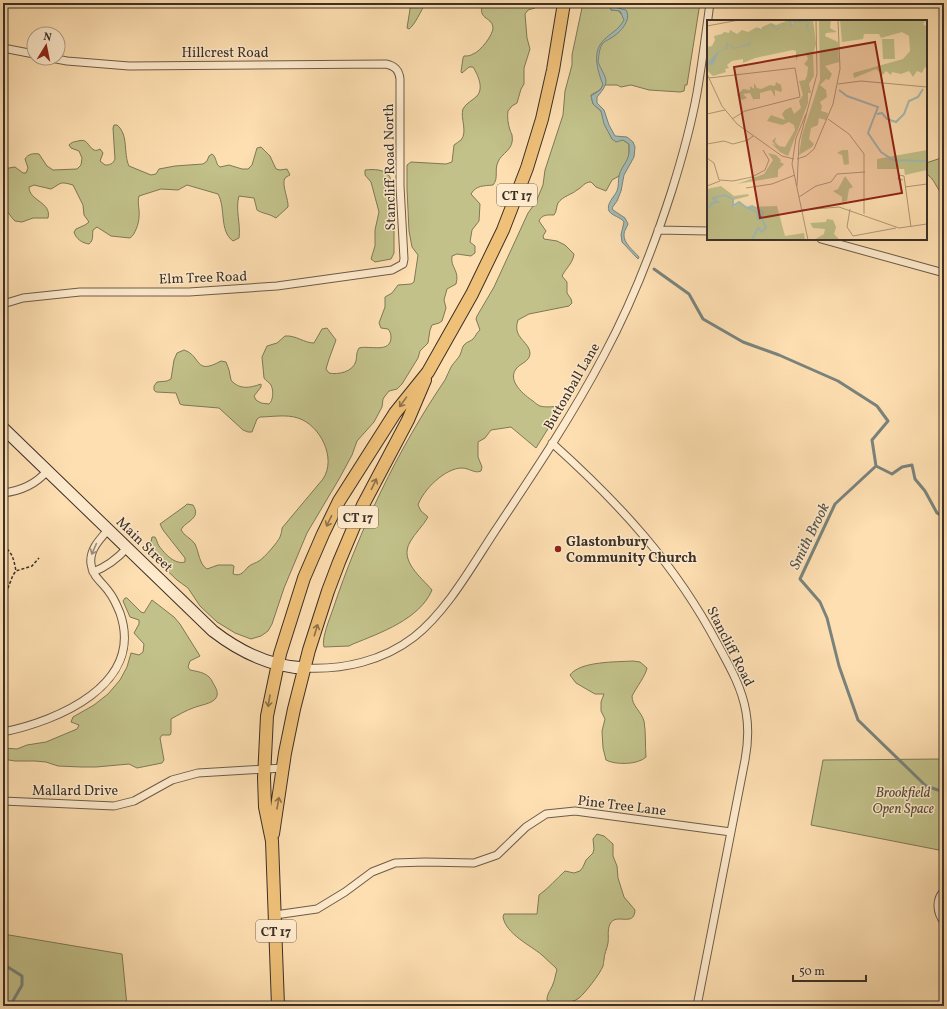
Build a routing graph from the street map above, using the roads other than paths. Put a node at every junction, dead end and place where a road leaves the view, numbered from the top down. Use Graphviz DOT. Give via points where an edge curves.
graph roads {
  1 [pos="564,3"];
  2 [pos="710,3"];
  3 [pos="708,20"];
  4 [pos="707,24"];
  5 [pos="3,48"];
  6 [pos="26,52"];
  7 [pos="66,61"];
  8 [pos="397,70"];
  9 [pos="658,230"];
  10 [pos="707,231"];
  11 [pos="825,240"];
  12 [pos="402,264"];
  13 [pos="944,272"];
  14 [pos="3,304"];
  15 [pos="428,372"];
  16 [pos="3,428"];
  17 [pos="552,443"];
  18 [pos="48,471"];
  19 [pos="3,493"];
  20 [pos="108,530"];
  21 [pos="127,548"];
  22 [pos="93,572"];
  23 [pos="277,663"];
  24 [pos="305,668"];
  25 [pos="3,732"];
  26 [pos="283,768"];
  27 [pos="264,769"];
  28 [pos="3,801"];
  29 [pos="731,832"];
  30 [pos="272,841"];
  31 [pos="944,891"];
  32 [pos="275,915"];
  33 [pos="944,922"];
  34 [pos="278,1005"];
  35 [pos="308,1006"];
  36 [pos="697,1006"];
  1 -- 15 [label="main road, CT 17" via="548,95 520,186 485,267"];
  2 -- 3 [label="street, Buttonball Lane"];
  4 -- 9 [label="street, Buttonball Lane" via="688,135"];
  5 -- 6 [label="street"];
  7 -- 8 [label="street, Hillcrest Road" via="129,66 386,64"];
  8 -- 12 [label="street, Stancliff Road North" via="400,79 400,186 404,251"];
  9 -- 10 [label="street"];
  9 -- 17 [label="street, Buttonball Lane" via="629,305 608,348"];
  11 -- 13 [label="street"];
  12 -- 14 [label="street, Elm Tree Road" via="392,270 277,286 189,292 80,292 23,298"];
  15 -- 23 [label="main road, CT 17, one-way" via="395,413 348,485 331,517 302,585"];
  24 -- 15 [label="main road, CT 17, one-way" via="328,591 352,529 410,415"];
  16 -- 18 [label="main road, Main Street"];
  17 -- 24 [label="street, Buttonball Lane" via="465,576 440,611 414,637 384,655 370,660 343,666"];
  17 -- 29 [label="street, Stancliff Road" via="614,501 658,552 697,608 737,682 744,702 748,734"];
  18 -- 19 [label="street" via="29,485"];
  18 -- 20 [label="main road, Main Street"];
  20 -- 21 [label="main road, Main Street"];
  20 -- 22 [label="street, one-way" via="92,552 90,563"];
  21 -- 22 [label="street" via="104,567"];
  21 -- 23 [label="main road, Main Street" via="213,631 248,653"];
  22 -- 25 [label="street" via="113,598 123,623 122,651 113,673 92,695 67,711 32,725"];
  23 -- 24 [label="main road, Main Street"];
  23 -- 27 [label="main road, CT 17, one-way" via="267,716"];
  24 -- 26 [label="main road, CT 17"];
  26 -- 27 [label="street, Mallard Drive"];
  30 -- 26 [label="main road, CT 17, one-way"];
  27 -- 28 [label="street, Mallard Drive" via="198,773 172,780 134,801 114,806"];
  27 -- 30 [label="main road, CT 17" via="265,806"];
  29 -- 32 [label="street, Pine Tree Lane" via="575,811 546,814 526,826 497,855 474,863 395,862 372,872 317,910"];
  29 -- 36 [label="street, Stancliff Road"];
  30 -- 32 [label="main road, CT 17"];
  31 -- 33 [label="street" via="938,900 937,910"];
  32 -- 34 [label="main road, CT 17"];
  34 -- 35 [label="street"];
}
